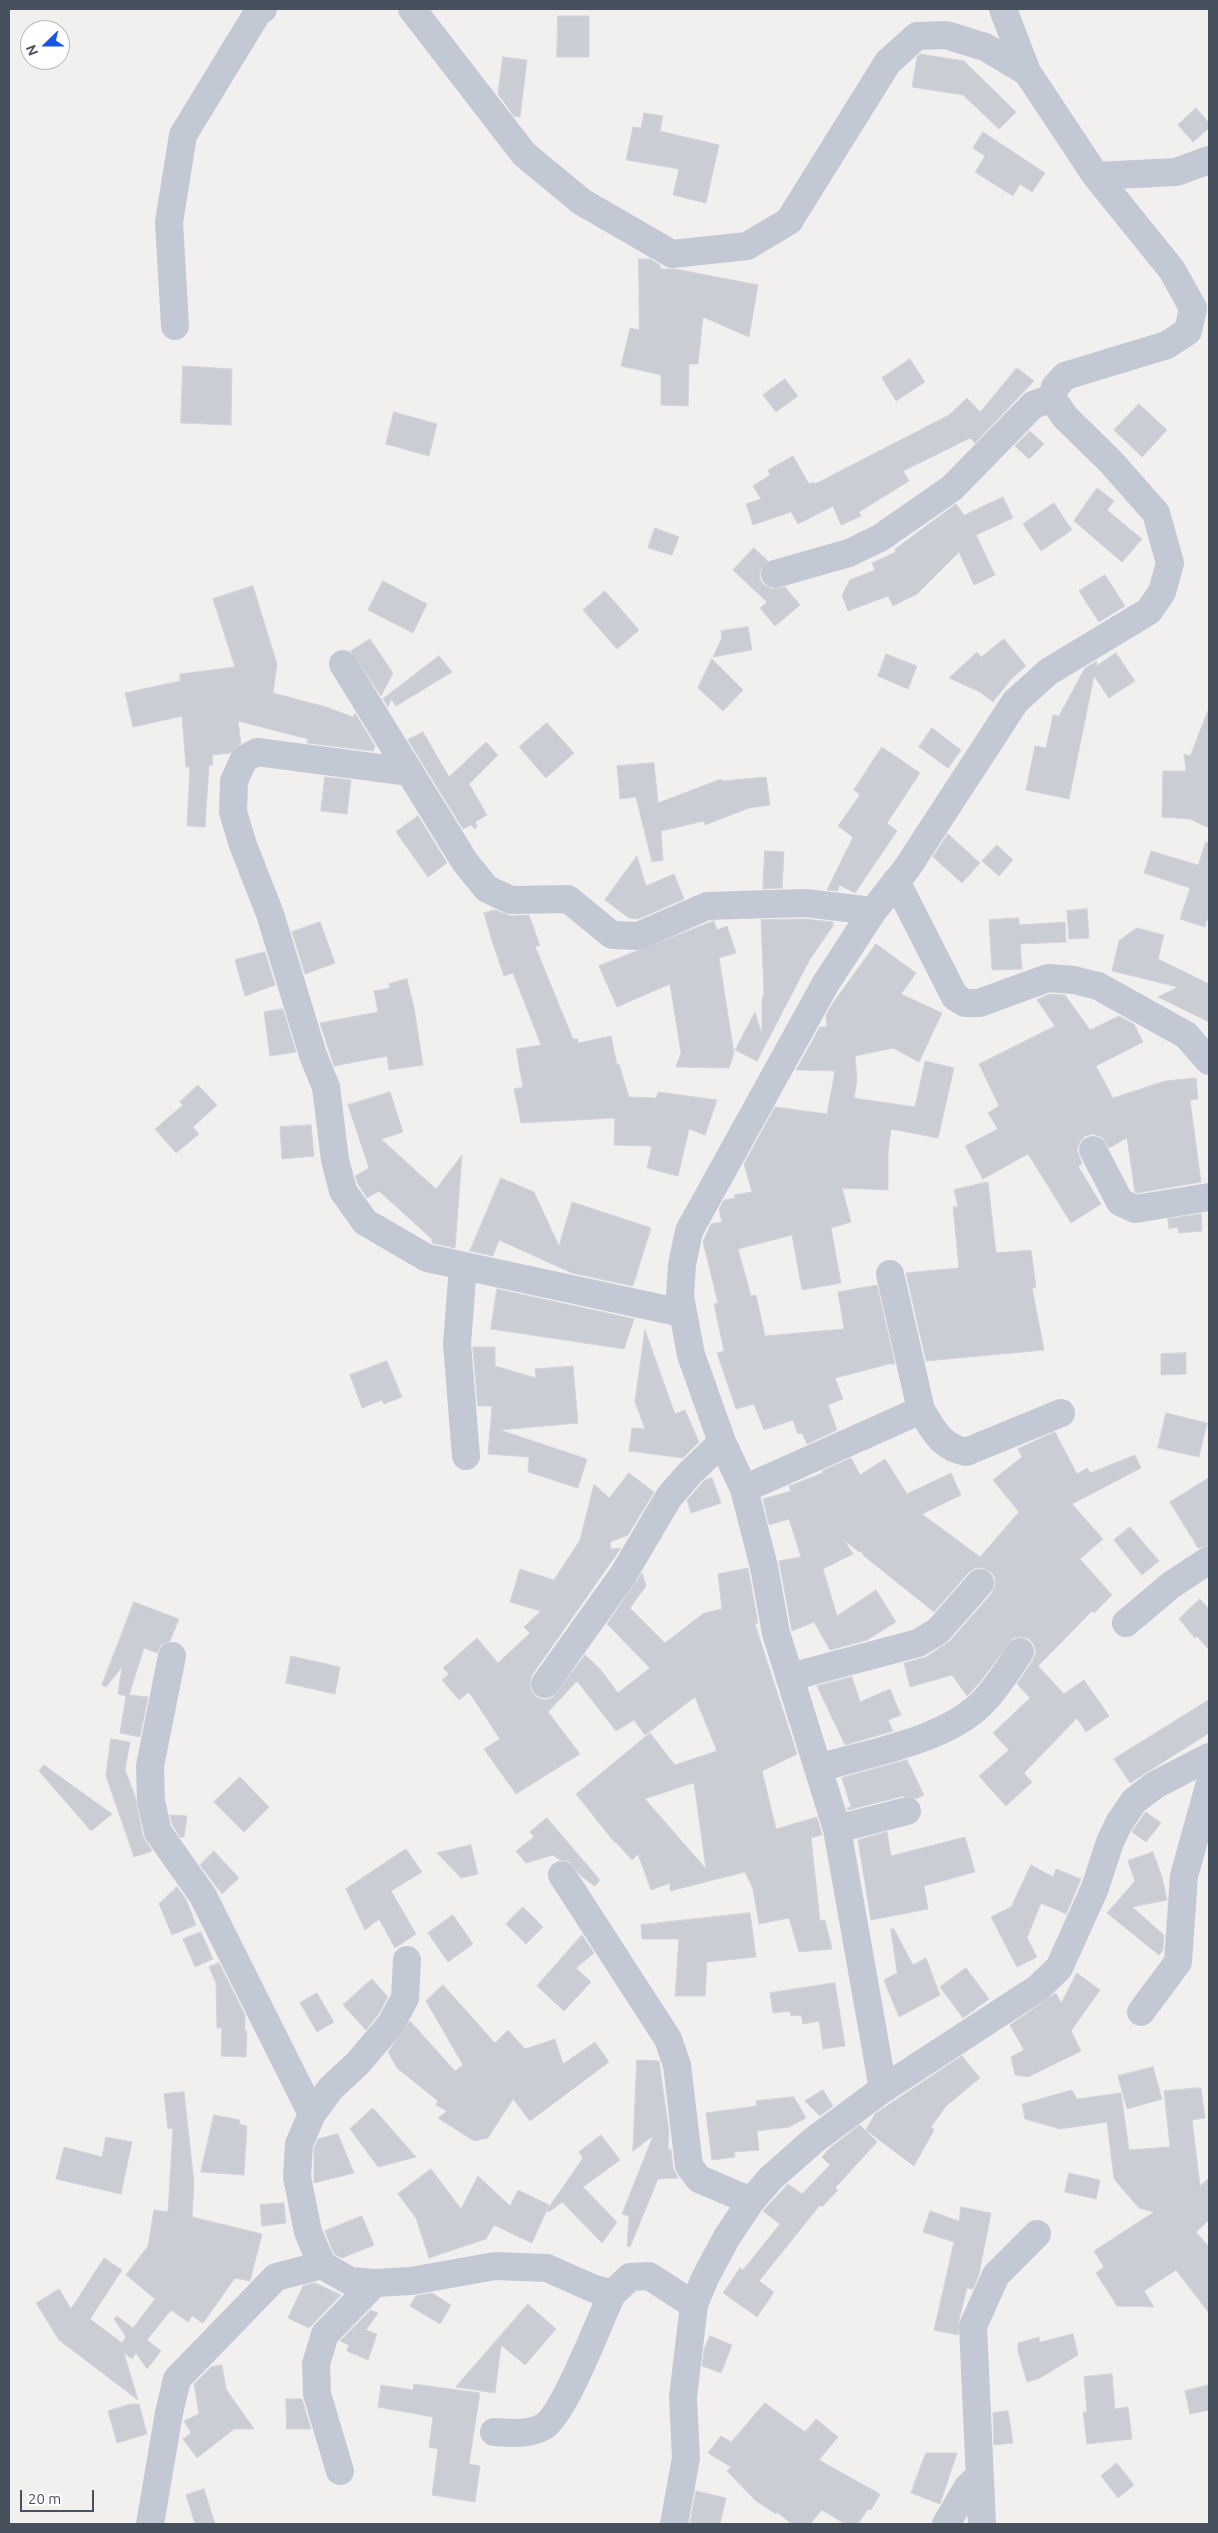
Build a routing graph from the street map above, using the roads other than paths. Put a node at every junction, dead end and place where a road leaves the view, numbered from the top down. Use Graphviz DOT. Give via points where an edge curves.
graph roads {
  1 [pos="263,9"];
  2 [pos="412,9"];
  3 [pos="1004,9"];
  4 [pos="1028,72"];
  5 [pos="1209,160"];
  6 [pos="1096,176"];
  7 [pos="175,326"];
  8 [pos="1052,398"];
  9 [pos="775,574"];
  10 [pos="343,664"];
  11 [pos="410,772"];
  12 [pos="896,881"];
  13 [pos="873,911"];
  14 [pos="1208,1059"];
  15 [pos="1093,1150"];
  16 [pos="1209,1197"];
  17 [pos="463,1266"];
  18 [pos="890,1274"];
  19 [pos="682,1313"];
  20 [pos="921,1410"];
  21 [pos="1061,1413"];
  22 [pos="722,1442"];
  23 [pos="466,1456"];
  24 [pos="744,1489"];
  25 [pos="1209,1560"];
  26 [pos="980,1583"];
  27 [pos="1126,1623"];
  28 [pos="1020,1652"];
  29 [pos="172,1656"];
  30 [pos="790,1677"];
  31 [pos="545,1684"];
  32 [pos="1209,1757"];
  33 [pos="819,1768"];
  34 [pos="1209,1786"];
  35 [pos="907,1811"];
  36 [pos="837,1829"];
  37 [pos="562,1875"];
  38 [pos="407,1960"];
  39 [pos="1141,2012"];
  40 [pos="883,2089"];
  41 [pos="312,2114"];
  42 [pos="751,2201"];
  43 [pos="1037,2234"];
  44 [pos="322,2265"];
  45 [pos="375,2283"];
  46 [pos="612,2294"];
  47 [pos="694,2305"];
  48 [pos="494,2432"];
  49 [pos="340,2471"];
  50 [pos="980,2476"];
  51 [pos="150,2524"];
  52 [pos="674,2524"];
  53 [pos="946,2524"];
  54 [pos="982,2524"];
  1 -- 7 [label="street" via="258,12 183,135 169,222"];
  2 -- 4 [label="street" via="524,154 582,202 672,254 747,246 789,221 888,62 916,36 946,35 985,47"];
  3 -- 4 [label="street"];
  4 -- 6 [label="street"];
  5 -- 6 [label="street" via="1176,172"];
  6 -- 8 [label="street" via="1172,270 1193,308 1188,331 1167,345 1065,376 1055,387"];
  8 -- 9 [label="street" via="1033,405 952,488 880,538 849,553"];
  8 -- 12 [label="street" via="1065,417 1111,462 1156,514 1170,563 1162,592 1149,611 1048,672 1015,702"];
  10 -- 11 [label="street"];
  11 -- 13 [label="street" via="465,862 487,889 511,900 568,898 612,935 638,936 706,906 805,903"];
  11 -- 17 [label="street" via="257,752 244,759 234,780 233,812 326,1087 335,1160 343,1191 364,1222 427,1258"];
  12 -- 13 [label="street"];
  12 -- 14 [label="street" via="945,980 960,1000 979,1003 1048,978 1074,980 1098,986 1186,1035"];
  13 -- 19 [label="street" via="826,983 689,1231 682,1264"];
  15 -- 16 [label="street" via="1120,1202 1135,1209"];
  17 -- 19 [label="street"];
  17 -- 23 [label="street" via="457,1344"];
  18 -- 20 [label="street"];
  19 -- 22 [label="street" via="691,1355"];
  20 -- 21 [label="street" via="950,1449 966,1452"];
  20 -- 24 [label="street"];
  22 -- 24 [label="street"];
  22 -- 31 [label="street" via="669,1497 623,1575"];
  24 -- 30 [label="street" via="764,1566 776,1633"];
  25 -- 27 [label="street" via="1171,1585"];
  26 -- 30 [label="street" via="938,1630 918,1642"];
  28 -- 33 [label="street" via="981,1704 952,1726"];
  29 -- 41 [label="street" via="150,1766 151,1801 158,1832 203,1896"];
  30 -- 33 [label="street"];
  32 -- 40 [label="street" via="1155,1785 1134,1801 1118,1823 1095,1888 1059,1968 1008,2010"];
  33 -- 36 [label="street"];
  34 -- 39 [label="street" via="1184,1876 1178,1962"];
  35 -- 36 [label="street"];
  36 -- 40 [label="street"];
  37 -- 42 [label="street" via="668,2039 677,2065 688,2166 699,2180"];
  38 -- 41 [label="street" via="405,1998 391,2024 358,2063 331,2088"];
  40 -- 42 [label="street" via="814,2140 771,2178"];
  41 -- 44 [label="street" via="299,2144 296,2177 308,2232"];
  42 -- 47 [label="street" via="727,2237"];
  43 -- 50 [label="street" via="996,2275 973,2326"];
  44 -- 45 [label="street" via="350,2281"];
  44 -- 51 [label="street" via="276,2277 177,2379"];
  45 -- 46 [label="street" via="411,2281 495,2266 546,2268"];
  45 -- 49 [label="street" via="326,2334 316,2364 318,2394"];
  46 -- 47 [label="street" via="630,2277 649,2276"];
  46 -- 48 [label="street" via="563,2402 545,2426 525,2434"];
  47 -- 52 [label="street" via="683,2397 686,2458"];
  50 -- 53 [label="street" via="968,2488"];
  50 -- 54 [label="street"];
}
